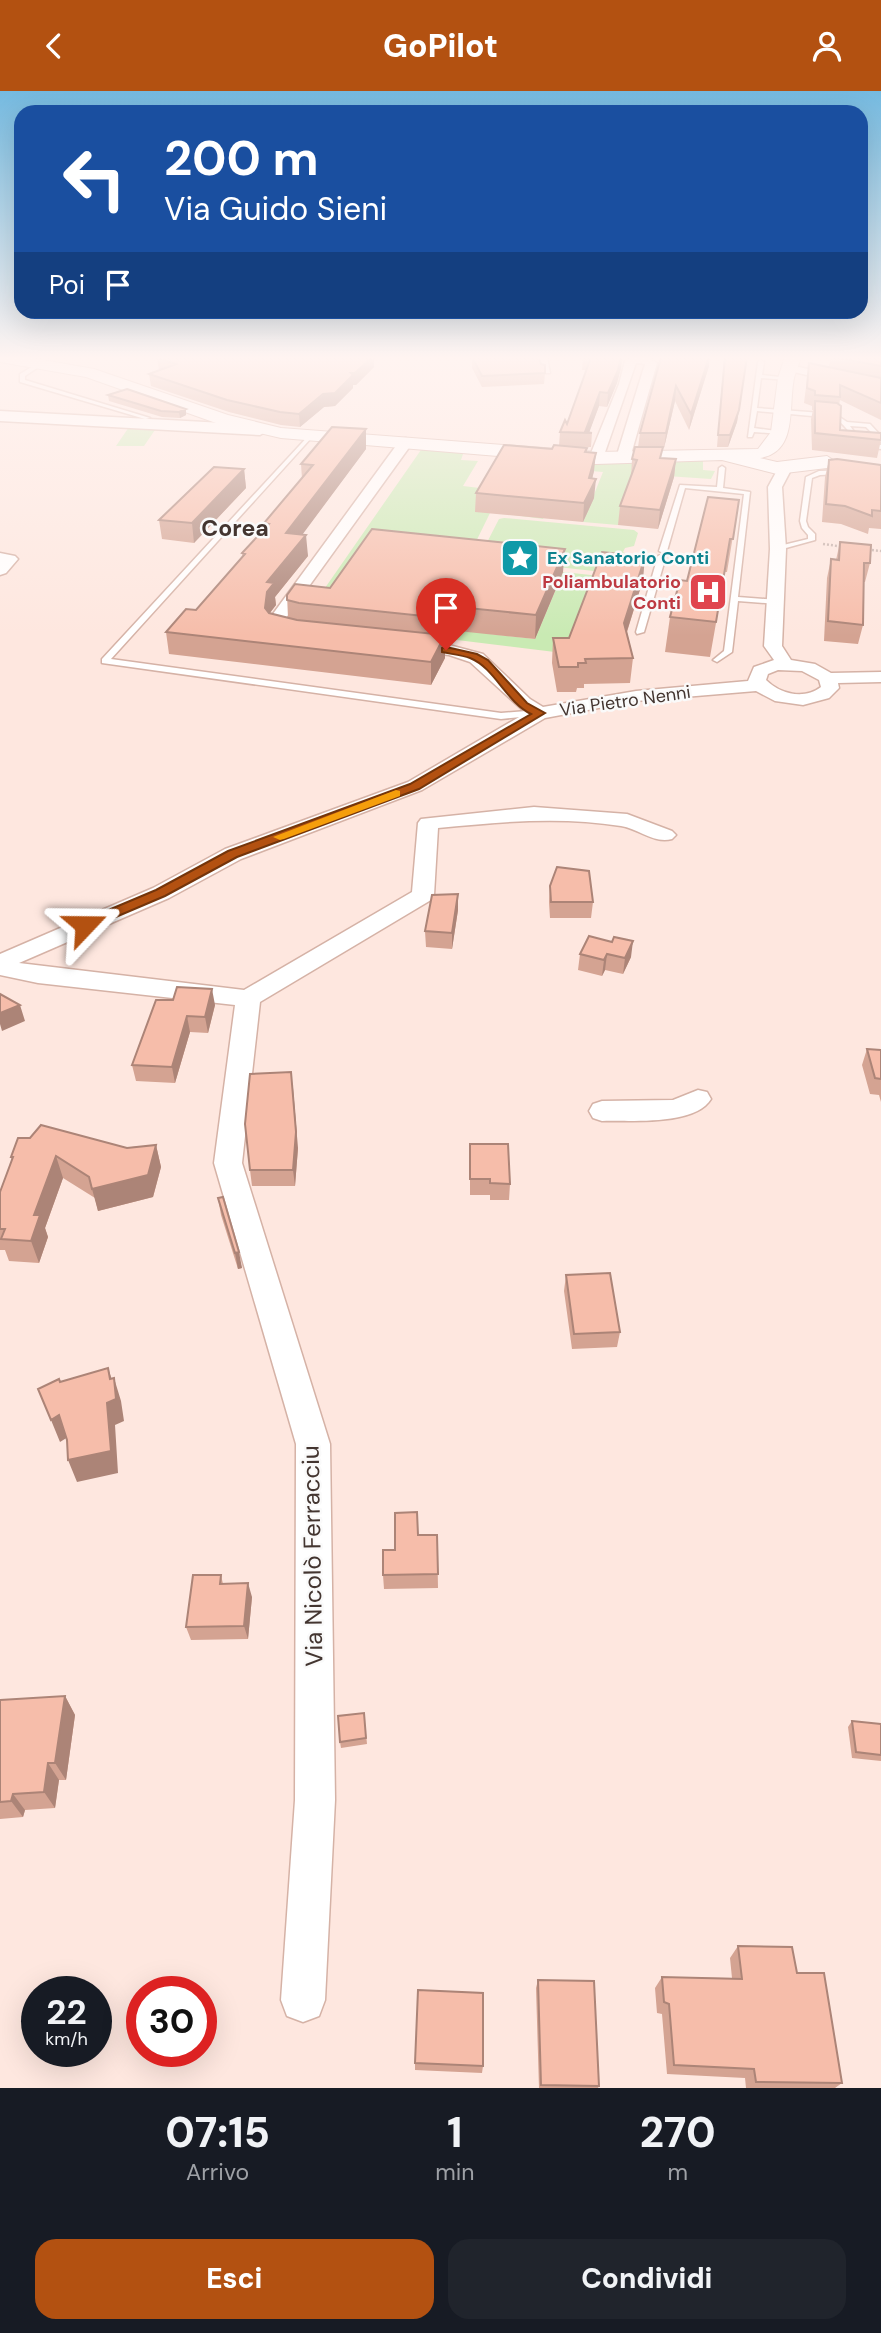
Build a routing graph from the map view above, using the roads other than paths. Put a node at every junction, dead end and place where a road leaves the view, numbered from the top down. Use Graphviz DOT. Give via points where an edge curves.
graph roads {
  1 [pos="297,450"];
  2 [pos="400,450"];
  3 [pos="550,450"];
  4 [pos="600,450"];
  5 [pos="751,450"];
  6 [pos="762,450"];
  7 [pos="769,450"];
  8 [pos="769,450"];
  9 [pos="599,453"];
  10 [pos="624,453"];
  11 [pos="791,461"];
  12 [pos="721,462"];
  13 [pos="852,469"];
  14 [pos="775,487"];
  15 [pos="720,489"];
  16 [pos="778,549"];
  17 [pos="0,558"];
  18 [pos="0,570"];
  19 [pos="735,599"];
  20 [pos="776,602"];
  21 [pos="640,632"];
  22 [pos="312,636"];
  23 [pos="392,645"];
  24 [pos="717,660"];
  25 [pos="785,664"];
  26 [pos="881,677"];
  27 [pos="827,678"];
  28 [pos="760,685"];
  29 [pos="540,713"];
  30 [pos="428,823"];
  31 [pos="665,835"];
  32 [pos="0,965"];
  33 [pos="248,997"];
  34 [pos="698,1099"];
  35 [pos="602,1111"];
  36 [pos="303,2000"];
  1 -- 29 [label="lane" via="105,660 501,716"];
  2 -- 22 [label="street" via="278,618 278,629"];
  3 -- 9 [label="main road"];
  4 -- 9 [label="street"];
  5 -- 12 [label="main road"];
  6 -- 14 [label="street"];
  7 -- 11 [label="main road"];
  8 -- 11 [label="main road"];
  9 -- 10 [label="main road"];
  10 -- 12 [label="main road"];
  11 -- 13 [label="main road" via="827,462"];
  11 -- 14 [label="street"];
  12 -- 15 [label="lane"];
  13 -- 16 [label="lane" via="809,477 803,521 811,540"];
  14 -- 16 [label="street"];
  15 -- 19 [label="lane" via="747,492"];
  15 -- 21 [label="lane" via="682,486"];
  16 -- 20 [label="street"];
  17 -- 18 [label="street" via="10,559"];
  19 -- 20 [label="lane"];
  19 -- 24 [label="lane" via="727,652"];
  20 -- 25 [label="street" via="773,646"];
  23 -- 29 [label="street" via="473,656 523,706"];
  25 -- 27 [label="street" via="805,666"];
  25 -- 28 [label="street" via="760,671"];
  26 -- 27 [label="street"];
  27 -- 28 [label="street" via="827,693 810,698 787,698"];
  28 -- 29 [label="street, Via Pietro Nenni" via="636,696"];
  29 -- 32 [label="street, Via Pietro Nenni" via="415,786 233,854 160,893"];
  30 -- 31 [label="street" via="534,813 627,820"];
  30 -- 33 [label="street" via="424,895"];
  32 -- 33 [label="street" via="38,975"];
  33 -- 36 [label="street, Via Nicolò Ferracciu" via="228,1163 313,1444 316,1800"];
  34 -- 35 [label="street" via="677,1109"];
}
